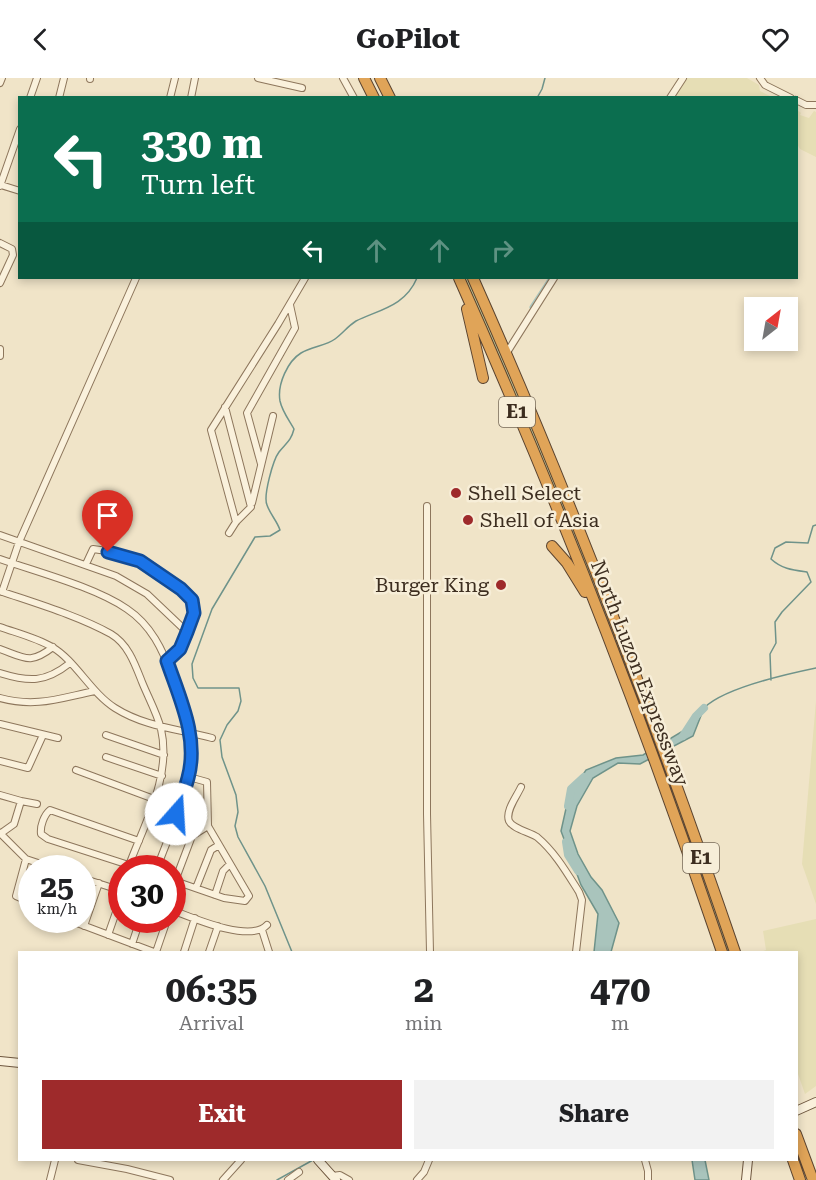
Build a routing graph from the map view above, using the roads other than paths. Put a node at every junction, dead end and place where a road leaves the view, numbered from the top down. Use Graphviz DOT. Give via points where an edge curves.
graph roads {
  1 [pos="2,78"];
  2 [pos="37,78"];
  3 [pos="64,78"];
  4 [pos="175,78"];
  5 [pos="195,78"];
  6 [pos="258,78"];
  7 [pos="343,78"];
  8 [pos="364,78"];
  9 [pos="380,78"];
  10 [pos="683,78"];
  11 [pos="760,78"];
  12 [pos="0,83"];
  13 [pos="302,88"];
  14 [pos="31,96"];
  15 [pos="60,96"];
  16 [pos="170,96"];
  17 [pos="191,96"];
  18 [pos="353,96"];
  19 [pos="373,96"];
  20 [pos="389,96"];
  21 [pos="671,96"];
  22 [pos="787,96"];
  23 [pos="798,101"];
  24 [pos="816,105"];
  25 [pos="18,135"];
  26 [pos="0,186"];
  27 [pos="18,190"];
  28 [pos="0,243"];
  29 [pos="136,279"];
  30 [pos="304,279"];
  31 [pos="458,279"];
  32 [pos="458,279"];
  33 [pos="473,279"];
  34 [pos="553,279"];
  35 [pos="0,283"];
  36 [pos="290,304"];
  37 [pos="0,350"];
  38 [pos="506,354"];
  39 [pos="0,356"];
  40 [pos="483,378"];
  41 [pos="225,407"];
  42 [pos="273,416"];
  43 [pos="261,464"];
  44 [pos="427,506"];
  45 [pos="251,507"];
  46 [pos="236,522"];
  47 [pos="229,533"];
  48 [pos="0,535"];
  49 [pos="19,542"];
  50 [pos="552,546"];
  51 [pos="0,559"];
  52 [pos="11,562"];
  53 [pos="86,564"];
  54 [pos="1,591"];
  55 [pos="0,627"];
  56 [pos="187,632"];
  57 [pos="53,647"];
  58 [pos="0,649"];
  59 [pos="167,661"];
  60 [pos="70,663"];
  61 [pos="0,673"];
  62 [pos="621,673"];
  63 [pos="95,691"];
  64 [pos="0,698"];
  65 [pos="0,724"];
  66 [pos="161,728"];
  67 [pos="190,732"];
  68 [pos="43,735"];
  69 [pos="106,735"];
  70 [pos="58,738"];
  71 [pos="212,738"];
  72 [pos="165,755"];
  73 [pos="106,757"];
  74 [pos="0,761"];
  75 [pos="76,770"];
  76 [pos="162,776"];
  77 [pos="189,777"];
  78 [pos="521,787"];
  79 [pos="0,795"];
  80 [pos="154,799"];
  81 [pos="21,801"];
  82 [pos="37,804"];
  83 [pos="208,826"];
  84 [pos="0,833"];
  85 [pos="139,841"];
  86 [pos="219,845"];
  87 [pos="22,855"];
  88 [pos="134,855"];
  89 [pos="162,855"];
  90 [pos="184,855"];
  91 [pos="108,860"];
  92 [pos="230,864"];
  93 [pos="96,882"];
  94 [pos="99,883"];
  95 [pos="186,884"];
  96 [pos="108,886"];
  97 [pos="196,888"];
  98 [pos="96,892"];
  99 [pos="215,895"];
  100 [pos="186,915"];
  101 [pos="195,918"];
  102 [pos="218,926"];
  103 [pos="96,930"];
  104 [pos="136,933"];
  105 [pos="162,933"];
  106 [pos="108,935"];
  107 [pos="132,944"];
  108 [pos="152,951"];
  109 [pos="155,951"];
  110 [pos="183,951"];
  111 [pos="209,951"];
  112 [pos="269,951"];
  113 [pos="430,951"];
  114 [pos="576,951"];
  115 [pos="722,951"];
  116 [pos="735,951"];
  117 [pos="0,1061"];
  118 [pos="18,1063"];
  119 [pos="816,1102"];
  120 [pos="798,1110"];
  121 [pos="798,1139"];
  122 [pos="55,1161"];
  123 [pos="95,1161"];
  124 [pos="236,1161"];
  125 [pos="320,1161"];
  126 [pos="429,1161"];
  127 [pos="645,1161"];
  128 [pos="748,1161"];
  129 [pos="793,1161"];
  130 [pos="299,1172"];
  131 [pos="159,1178"];
  132 [pos="334,1178"];
  133 [pos="50,1180"];
  134 [pos="170,1180"];
  135 [pos="223,1180"];
  136 [pos="288,1180"];
  137 [pos="348,1180"];
  138 [pos="417,1180"];
  139 [pos="648,1180"];
  140 [pos="746,1180"];
  141 [pos="800,1180"];
  142 [pos="813,1180"];
  1 -- 12 [label="street"];
  2 -- 14 [label="street"];
  3 -- 15 [label="street"];
  4 -- 16 [label="street"];
  5 -- 17 [label="street"];
  6 -- 13 [label="street"];
  7 -- 18 [label="street"];
  8 -- 19 [label="highway"];
  9 -- 20 [label="highway"];
  10 -- 21 [label="street"];
  11 -- 22 [label="street" via="765,85"];
  23 -- 24 [label="street"];
  25 -- 26 [label="street"];
  26 -- 27 [label="street"];
  28 -- 35 [label="street" via="13,251"];
  29 -- 49 [label="street"];
  30 -- 36 [label="street"];
  31 -- 40 [label="highway"];
  32 -- 62 [label="highway, North Luzon Expressway / E1" via="573,547"];
  33 -- 38 [label="highway, North Luzon Expressway / E1"];
  34 -- 38 [label="street"];
  36 -- 41 [label="street"];
  36 -- 43 [label="street" via="295,328 247,413"];
  37 -- 39 [label="street"];
  38 -- 116 [label="highway, North Luzon Expressway / E1" via="584,539"];
  41 -- 45 [label="street"];
  41 -- 46 [label="street" via="212,430"];
  42 -- 43 [label="street"];
  43 -- 45 [label="street"];
  44 -- 113 [label="street"];
  45 -- 46 [label="street"];
  46 -- 47 [label="street"];
  48 -- 49 [label="street"];
  49 -- 52 [label="street"];
  49 -- 53 [label="street"];
  50 -- 62 [label="highway" via="588,597"];
  51 -- 52 [label="street"];
  52 -- 54 [label="street"];
  52 -- 59 [label="street" via="125,607 152,633"];
  53 -- 56 [label="street" via="136,586"];
  53 -- 56 [label="street" via="95,549 130,557 153,570 192,600 194,613"];
  54 -- 66 [label="street" via="90,624 119,640 135,664"];
  55 -- 57 [label="street"];
  56 -- 59 [label="street" via="180,649"];
  57 -- 58 [label="street" via="30,660"];
  57 -- 60 [label="street"];
  59 -- 67 [label="street"];
  60 -- 61 [label="street" via="45,678 29,680"];
  60 -- 63 [label="street"];
  62 -- 115 [label="highway, North Luzon Expressway / E1"];
  63 -- 64 [label="street" via="38,703 22,704"];
  63 -- 66 [label="street" via="114,708"];
  65 -- 68 [label="street"];
  66 -- 67 [label="street"];
  66 -- 72 [label="street"];
  67 -- 71 [label="street"];
  67 -- 77 [label="street"];
  68 -- 70 [label="street"];
  68 -- 74 [label="street" via="28,768"];
  69 -- 72 [label="street"];
  72 -- 76 [label="street"];
  73 -- 76 [label="street"];
  75 -- 80 [label="street"];
  76 -- 80 [label="street"];
  77 -- 83 [label="street" via="207,782"];
  77 -- 89 [label="street"];
  78 -- 114 [label="street" via="508,820 551,849 579,892 582,900"];
  79 -- 81 [label="street"];
  80 -- 85 [label="street"];
  81 -- 82 [label="street"];
  81 -- 84 [label="street" via="14,824"];
  83 -- 86 [label="street"];
  83 -- 90 [label="street" via="192,836"];
  84 -- 87 [label="street"];
  85 -- 88 [label="street"];
  85 -- 91 [label="street" via="50,810 46,814 41,830 48,839"];
  86 -- 92 [label="street"];
  86 -- 97 [label="street" via="211,850"];
  92 -- 99 [label="street" via="223,871"];
  92 -- 99 [label="street" via="247,890 247,899"];
  93 -- 94 [label="street"];
  94 -- 96 [label="street"];
  94 -- 98 [label="street"];
  95 -- 97 [label="street"];
  97 -- 99 [label="street"];
  100 -- 101 [label="street"];
  101 -- 102 [label="street"];
  101 -- 110 [label="street"];
  102 -- 111 [label="street"];
  102 -- 112 [label="street" via="250,932 264,928"];
  103 -- 106 [label="street"];
  104 -- 107 [label="street"];
  105 -- 109 [label="street"];
  106 -- 107 [label="street"];
  107 -- 108 [label="street"];
  117 -- 118 [label="street"];
  119 -- 120 [label="street"];
  121 -- 142 [label="highway"];
  122 -- 133 [label="street"];
  123 -- 131 [label="street"];
  124 -- 135 [label="street"];
  125 -- 132 [label="street"];
  126 -- 138 [label="street"];
  127 -- 139 [label="street"];
  128 -- 140 [label="street"];
  129 -- 141 [label="highway"];
  130 -- 136 [label="street"];
  131 -- 134 [label="street"];
  132 -- 137 [label="street" via="339,1175"];
}
